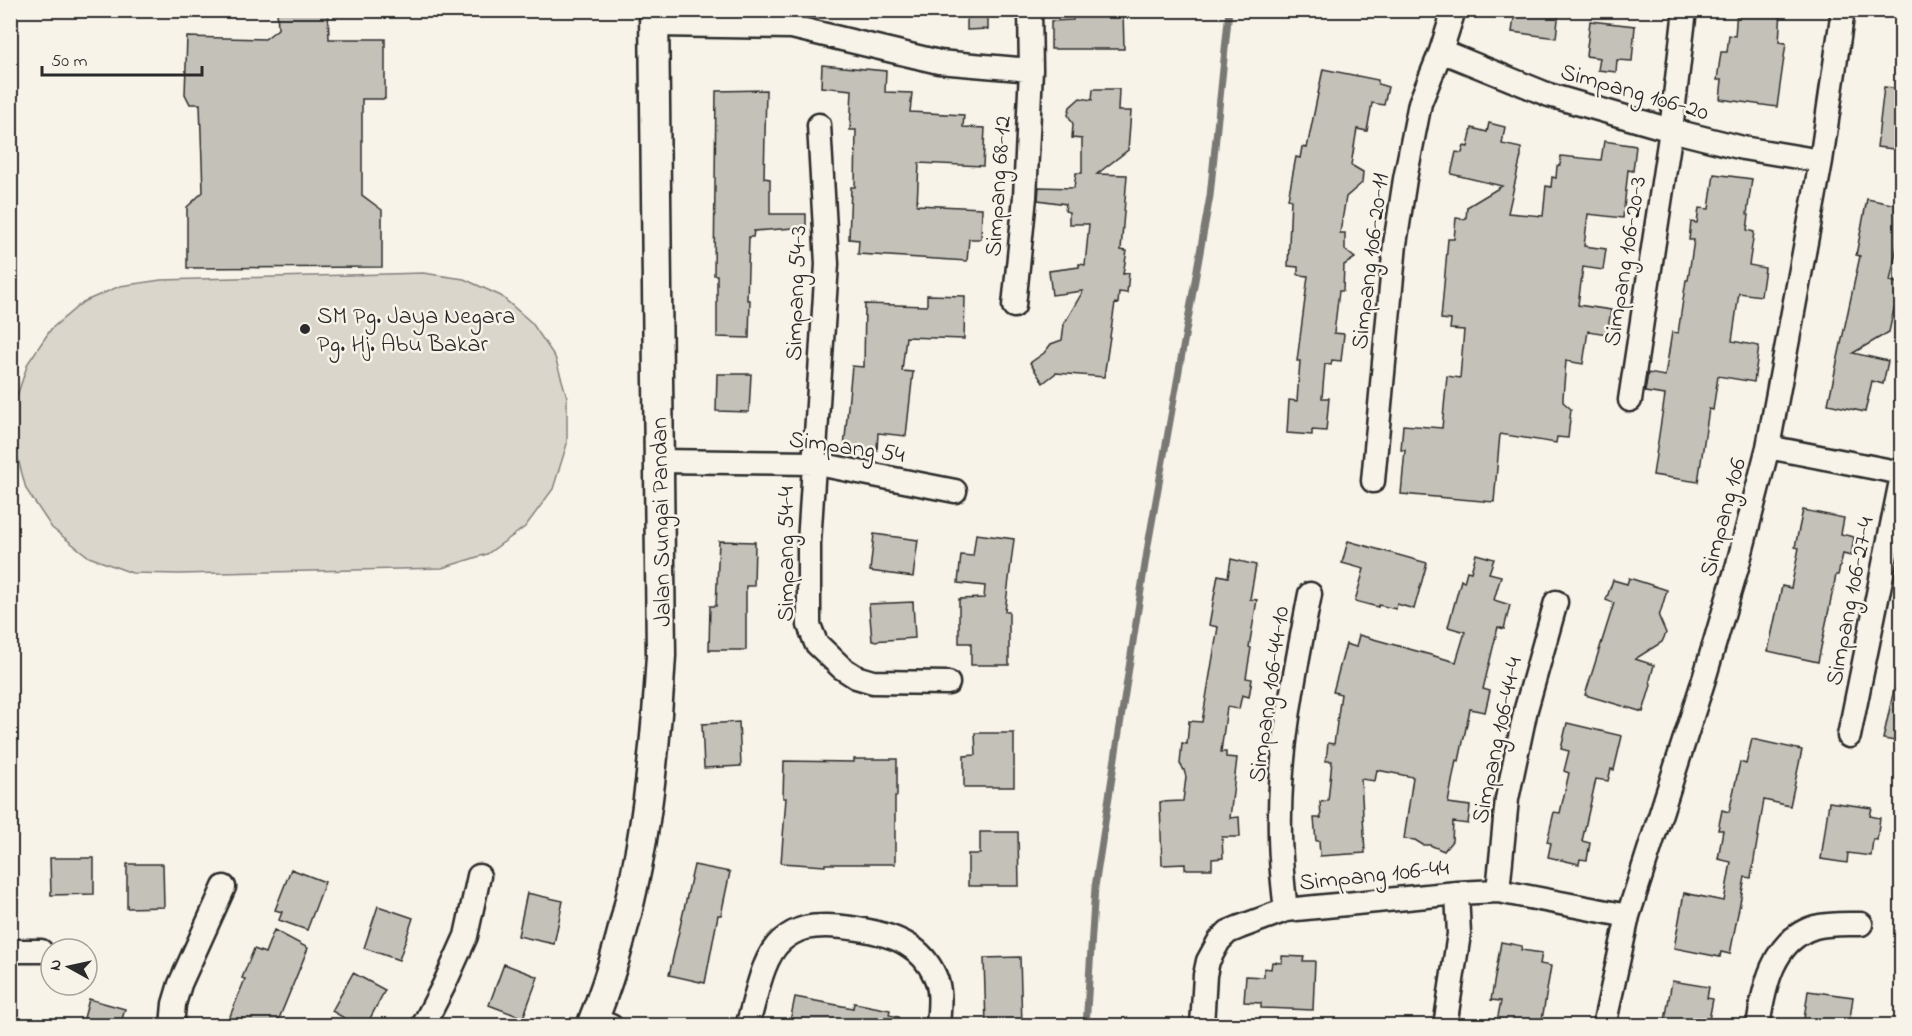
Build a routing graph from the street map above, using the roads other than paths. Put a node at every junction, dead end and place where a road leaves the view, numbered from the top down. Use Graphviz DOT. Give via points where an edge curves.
graph roads {
  1 [pos="1030,10"];
  2 [pos="1454,10"];
  3 [pos="1685,10"];
  4 [pos="1843,10"];
  5 [pos="654,18"];
  6 [pos="792,19"];
  7 [pos="1440,51"];
  8 [pos="1031,70"];
  9 [pos="819,124"];
  10 [pos="1671,130"];
  11 [pos="1821,160"];
  12 [pos="1014,306"];
  13 [pos="1630,400"];
  14 [pos="1768,447"];
  15 [pos="659,461"];
  16 [pos="813,463"];
  17 [pos="1902,475"];
  18 [pos="1373,482"];
  19 [pos="955,491"];
  20 [pos="1310,594"];
  21 [pos="1557,602"];
  22 [pos="948,684"];
  23 [pos="1850,735"];
  24 [pos="479,876"];
  25 [pos="224,887"];
  26 [pos="1498,891"];
  27 [pos="1457,893"];
  28 [pos="1286,910"];
  29 [pos="1628,916"];
  30 [pos="1861,924"];
  31 [pos="10,951"];
  32 [pos="39,951"];
  33 [pos="598,1023"];
  34 [pos="172,1026"];
  35 [pos="423,1026"];
  36 [pos="747,1026"];
  37 [pos="938,1026"];
  38 [pos="1202,1026"];
  39 [pos="1445,1026"];
  40 [pos="1604,1026"];
  41 [pos="1758,1026"];
  1 -- 8 [label="street, Simpang 68-12"];
  2 -- 7 [label="street, Simpang 106-20-11"];
  3 -- 10 [label="street, Simpang 106-20-3"];
  4 -- 11 [label="street, Simpang 106"];
  5 -- 6 [label="street"];
  5 -- 15 [label="street, Jalan Sungai Pandan"];
  6 -- 8 [label="street" via="939,62"];
  7 -- 10 [label="street, Simpang 106-20" via="1549,95"];
  7 -- 18 [label="street, Simpang 106-20-11" via="1420,103 1405,179 1395,244"];
  8 -- 12 [label="street, Simpang 68-12" via="1025,197"];
  9 -- 16 [label="street, Simpang 54-3" via="827,264"];
  10 -- 11 [label="street, Simpang 106-20" via="1743,148"];
  10 -- 13 [label="street, Simpang 106-20-3"];
  11 -- 14 [label="street, Simpang 106"];
  14 -- 17 [label="street"];
  14 -- 29 [label="street, Simpang 106" via="1704,679"];
  15 -- 16 [label="street, Simpang 54"];
  15 -- 33 [label="street, Jalan Sungai Pandan" via="661,655 651,783 626,915"];
  16 -- 19 [label="street, Simpang 54"];
  16 -- 22 [label="street, Simpang 54-4" via="808,608 816,643 842,668 864,680"];
  17 -- 23 [label="street, Simpang 106-27-4"];
  20 -- 28 [label="street, Simpang 106-44-10" via="1292,684 1282,765 1281,864"];
  21 -- 26 [label="street, Simpang 106-44-4" via="1526,709 1507,799"];
  24 -- 35 [label="street" via="466,936"];
  25 -- 34 [label="street" via="180,984"];
  26 -- 27 [label="street, Simpang 106-44"];
  26 -- 29 [label="street, Simpang 106-44"];
  27 -- 28 [label="street, Simpang 106-44"];
  27 -- 39 [label="street" via="1459,934"];
  28 -- 38 [label="street, Simpang 106-44" via="1234,929 1219,941 1205,975"];
  29 -- 40 [label="street, Simpang 106"];
  30 -- 41 [label="street" via="1814,927 1789,944 1769,976"];
  31 -- 32 [label="street"];
  36 -- 37 [label="street" via="765,964 780,942 805,928 847,928 907,944 919,953 936,978 940,998"];
}
